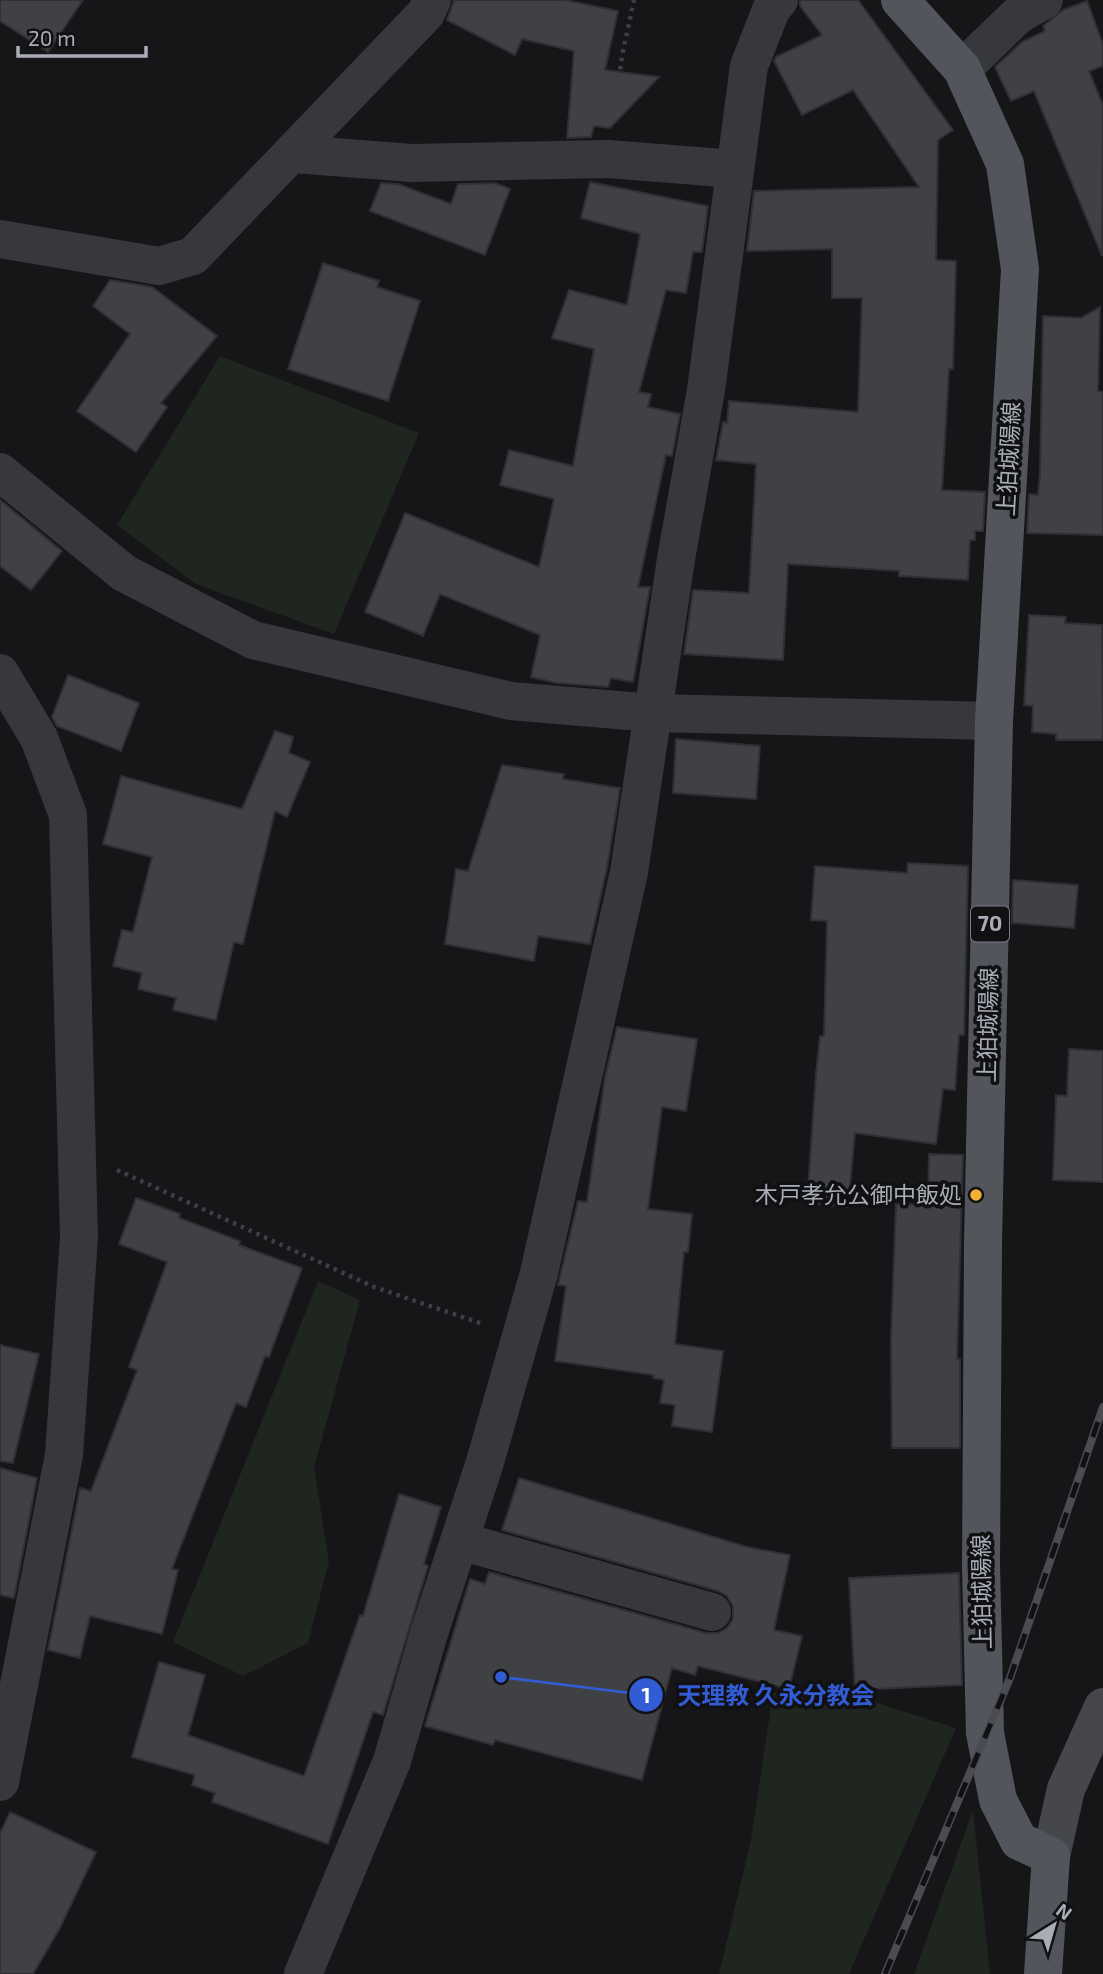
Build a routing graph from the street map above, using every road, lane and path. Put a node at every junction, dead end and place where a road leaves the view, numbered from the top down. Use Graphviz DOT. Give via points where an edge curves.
graph roads {
  1 [pos="432,0"];
  2 [pos="634,0"];
  3 [pos="779,0"];
  4 [pos="900,0"];
  5 [pos="1044,0"];
  6 [pos="962,69"];
  7 [pos="294,154"];
  8 [pos="608,159"];
  9 [pos="735,169"];
  10 [pos="0,239"];
  11 [pos="0,472"];
  12 [pos="0,673"];
  13 [pos="653,713"];
  14 [pos="994,721"];
  15 [pos="75,1151"];
  16 [pos="522,1336"];
  17 [pos="460,1541"];
  18 [pos="712,1612"];
  19 [pos="1103,1707"];
  20 [pos="0,1782"];
  21 [pos="1051,1856"];
  22 [pos="303,1974"];
  23 [pos="1043,1974"];
  1 -- 7 [label="street" via="426,13"];
  2 -- 8 [label="path"];
  3 -- 9 [label="street" via="749,66"];
  4 -- 6 [label="main road, 上狛城陽線 / 70"];
  5 -- 6 [label="street" via="1018,15"];
  6 -- 14 [label="main road, 上狛城陽線 / 70" via="1006,164 1020,270"];
  7 -- 8 [label="street" via="412,163"];
  7 -- 10 [label="street" via="193,256 159,266"];
  8 -- 9 [label="street"];
  9 -- 13 [label="street" via="706,390"];
  11 -- 13 [label="street" via="124,573 253,640 511,701"];
  12 -- 15 [label="street" via="39,738 68,815"];
  13 -- 14 [label="street"];
  13 -- 16 [label="street" via="629,872"];
  14 -- 21 [label="main road, 上狛城陽線 / 70" via="983,1256 985,1733 998,1800 1019,1841"];
  15 -- 16 [label="path" via="374,1287"];
  15 -- 20 [label="street" via="79,1237 64,1455"];
  16 -- 17 [label="street"];
  17 -- 18 [label="street"];
  17 -- 22 [label="street" via="392,1761"];
  19 -- 21 [label="street" via="1066,1789"];
  21 -- 23 [label="main road"];
}
